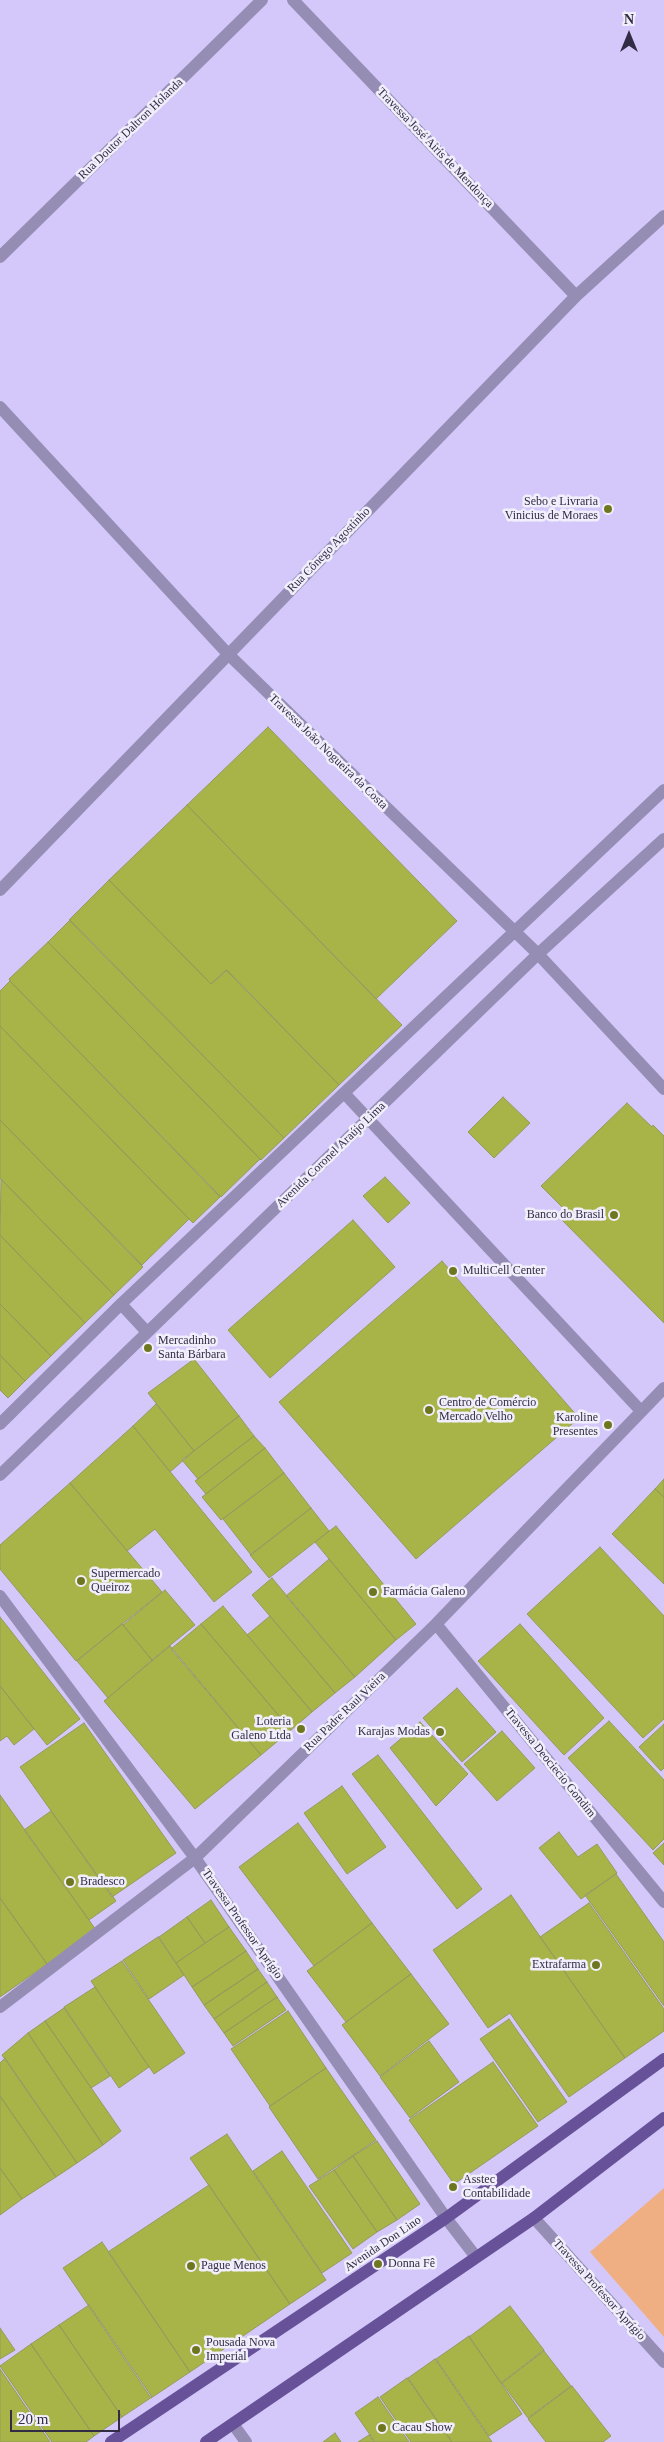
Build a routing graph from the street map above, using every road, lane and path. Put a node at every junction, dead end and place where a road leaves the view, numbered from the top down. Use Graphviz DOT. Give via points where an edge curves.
graph roads {
  1 [pos="262,0"];
  2 [pos="293,0"];
  3 [pos="664,216"];
  4 [pos="0,258"];
  5 [pos="576,296"];
  6 [pos="0,407"];
  7 [pos="228,654"];
  8 [pos="664,790"];
  9 [pos="664,839"];
  10 [pos="0,890"];
  11 [pos="513,932"];
  12 [pos="538,954"];
  13 [pos="664,1089"];
  14 [pos="345,1094"];
  15 [pos="369,1118"];
  16 [pos="121,1304"];
  17 [pos="146,1331"];
  18 [pos="664,1388"];
  19 [pos="641,1411"];
  20 [pos="0,1424"];
  21 [pos="0,1475"];
  22 [pos="0,1596"];
  23 [pos="436,1624"];
  24 [pos="195,1858"];
  25 [pos="664,1902"];
  26 [pos="0,2007"];
  27 [pos="664,2058"];
  28 [pos="664,2118"];
  29 [pos="446,2218"];
  30 [pos="534,2218"];
  31 [pos="476,2258"];
  32 [pos="664,2362"];
  33 [pos="233,2424"];
  34 [pos="111,2442"];
  35 [pos="206,2442"];
  36 [pos="246,2442"];
  1 -- 4 [label="street, Rua Doutor Daltron Holanda"];
  2 -- 5 [label="street, Travessa José Airis de Mendonça"];
  3 -- 5 [label="street, Rua Cônego Agostinho"];
  5 -- 7 [label="street, Rua Cônego Agostinho"];
  6 -- 7 [label="street, Travessa João Nogueira da Costa"];
  7 -- 10 [label="street, Rua Cônego Agostinho"];
  7 -- 11 [label="street, Travessa João Nogueira da Costa"];
  8 -- 11 [label="street"];
  9 -- 12 [label="street, Avenida Coronel Araújo Lima"];
  11 -- 12 [label="street, Travessa João Nogueira da Costa"];
  11 -- 14 [label="street"];
  12 -- 13 [label="street, Travessa João Nogueira da Costa"];
  12 -- 15 [label="street, Avenida Coronel Araújo Lima"];
  14 -- 15 [label="street"];
  14 -- 16 [label="street"];
  15 -- 17 [label="street, Avenida Coronel Araújo Lima"];
  15 -- 19 [label="street"];
  16 -- 17 [label="street"];
  16 -- 20 [label="street"];
  17 -- 21 [label="street, Avenida Coronel Araújo Lima"];
  18 -- 19 [label="street, Rua Padre Raul Vieira"];
  19 -- 23 [label="street, Rua Padre Raul Vieira"];
  22 -- 24 [label="street, Travessa Professor Aprígio"];
  23 -- 24 [label="street, Rua Padre Raul Vieira"];
  23 -- 25 [label="street, Travessa Deociecio Gondim"];
  24 -- 26 [label="street, Rua Padre Raul Vieira"];
  24 -- 29 [label="street, Travessa Professor Aprígio"];
  27 -- 29 [label="main road, Avenida Don Lino"];
  28 -- 30 [label="main road"];
  29 -- 31 [label="street, Travessa Professor Aprígio"];
  29 -- 34 [label="main road, Avenida Don Lino"];
  30 -- 31 [label="main road"];
  30 -- 32 [label="street, Travessa Professor Aprígio"];
  31 -- 33 [label="main road"];
  33 -- 35 [label="main road"];
  33 -- 36 [label="street"];
}
